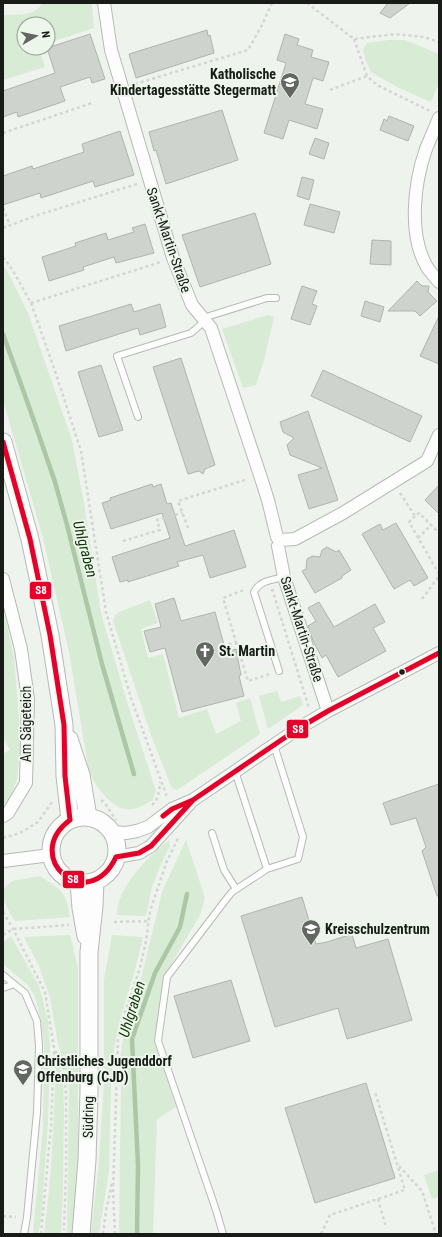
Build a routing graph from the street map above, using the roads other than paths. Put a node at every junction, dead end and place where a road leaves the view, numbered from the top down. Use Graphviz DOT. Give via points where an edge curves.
graph roads {
  1 [pos="104,3"];
  2 [pos="436,115"];
  3 [pos="439,282"];
  4 [pos="276,298"];
  5 [pos="204,320"];
  6 [pos="138,417"];
  7 [pos="439,435"];
  8 [pos="3,442"];
  9 [pos="279,541"];
  10 [pos="284,576"];
  11 [pos="3,579"];
  12 [pos="439,653"];
  13 [pos="279,671"];
  14 [pos="328,711"];
  15 [pos="64,725"];
  16 [pos="274,745"];
  17 [pos="235,771"];
  18 [pos="193,800"];
  19 [pos="3,816"];
  20 [pos="88,817"];
  21 [pos="70,820"];
  22 [pos="112,832"];
  23 [pos="212,833"];
  24 [pos="51,854"];
  25 [pos="116,857"];
  26 [pos="3,861"];
  27 [pos="266,869"];
  28 [pos="87,882"];
  29 [pos="236,889"];
  30 [pos="3,975"];
  31 [pos="14,984"];
  32 [pos="3,988"];
  33 [pos="24,1234"];
  34 [pos="81,1234"];
  35 [pos="222,1234"];
  1 -- 5 [label="street, Sankt-Martin-Straße" via="112,50 173,258 192,305"];
  2 -- 3 [label="street" via="417,188 415,214 418,245 427,268"];
  4 -- 5 [label="lane" via="267,298"];
  5 -- 6 [label="lane" via="191,334 117,356"];
  5 -- 9 [label="street, Sankt-Martin-Straße" via="211,328"];
  7 -- 9 [label="street" via="427,461 343,513 295,539"];
  8 -- 15 [label="street" via="32,546 50,635"];
  9 -- 10 [label="street, Sankt-Martin-Straße"];
  10 -- 13 [label="lane" via="261,583 254,592"];
  10 -- 14 [label="street, Sankt-Martin-Straße"];
  11 -- 19 [label="street, Am Sägeteich" via="21,649 28,699 26,783 8,813"];
  12 -- 14 [label="street"];
  14 -- 16 [label="street"];
  15 -- 20 [label="street" via="81,775"];
  15 -- 21 [label="street" via="65,776"];
  16 -- 17 [label="street"];
  16 -- 27 [label="lane" via="303,837 298,860"];
  17 -- 18 [label="street"];
  17 -- 27 [label="lane"];
  18 -- 22 [label="street" via="172,809 148,827 126,833"];
  18 -- 25 [label="street" via="151,846 139,853"];
  20 -- 21 [label="street"];
  20 -- 22 [label="street" via="105,824"];
  21 -- 24 [label="street" via="56,832"];
  22 -- 25 [label="street" via="116,842"];
  23 -- 29 [label="lane" via="224,870"];
  24 -- 26 [label="street"];
  24 -- 28 [label="street" via="62,874 70,880"];
  25 -- 28 [label="street" via="109,871 101,878"];
  27 -- 29 [label="lane"];
  28 -- 34 [label="street, Südring" via="94,906 89,952 89,1092"];
  29 -- 35 [label="lane" via="167,976 158,1041"];
  30 -- 31 [label="lane"];
  31 -- 32 [label="lane"];
  31 -- 33 [label="lane" via="25,993 37,1021 39,1046 37,1112"];
}
